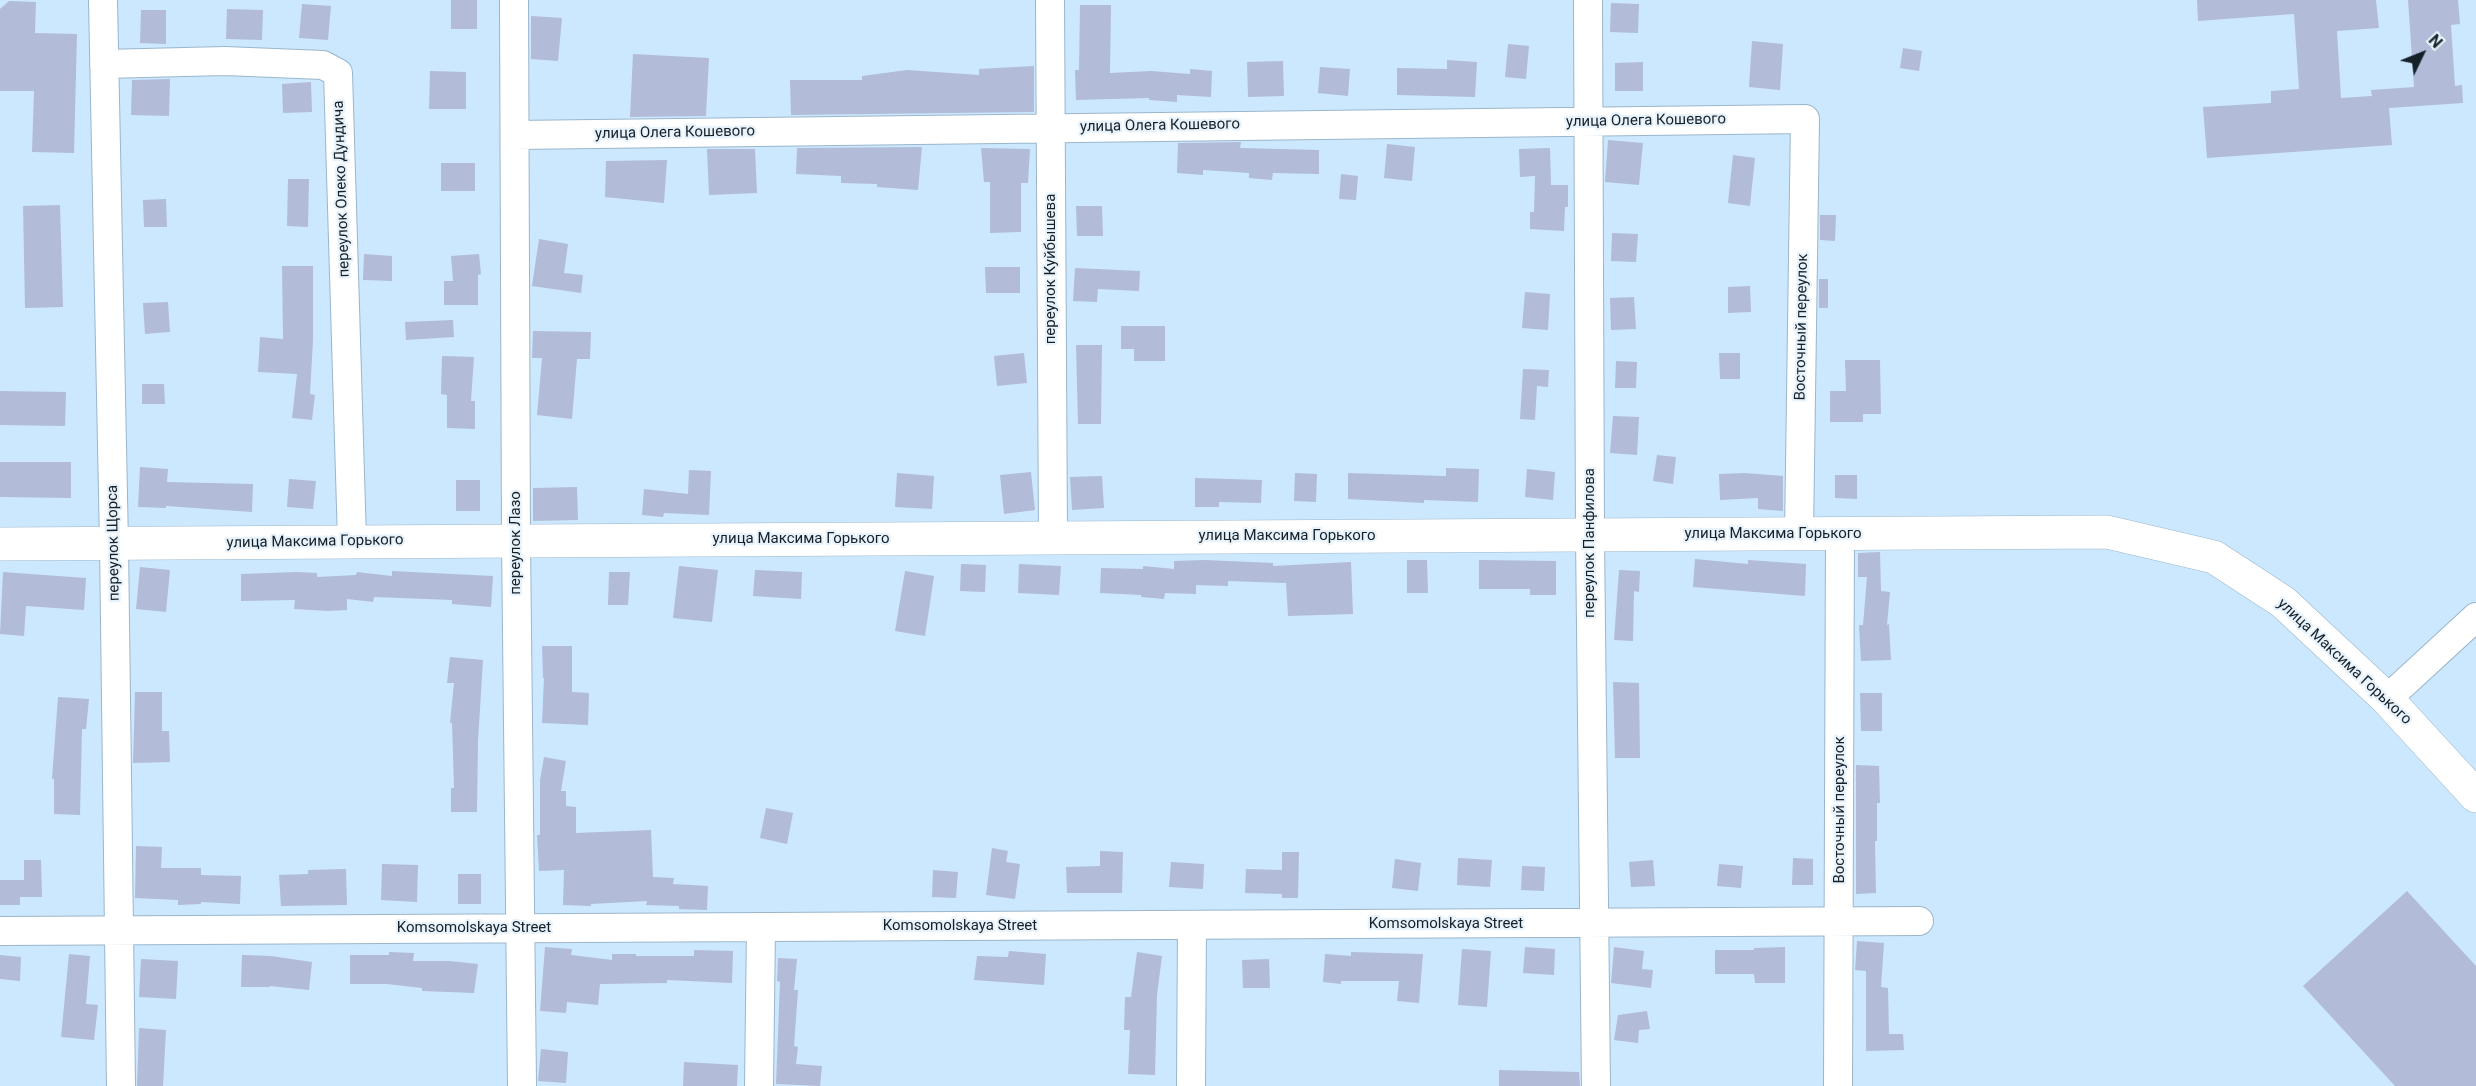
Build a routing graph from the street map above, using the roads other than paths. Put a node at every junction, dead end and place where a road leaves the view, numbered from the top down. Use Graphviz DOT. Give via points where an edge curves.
graph roads {
  1 [pos="103,0"];
  2 [pos="514,0"];
  3 [pos="1050,0"];
  4 [pos="1588,0"];
  5 [pos="104,63"];
  6 [pos="1806,119"];
  7 [pos="1588,122"];
  8 [pos="1050,127"];
  9 [pos="515,135"];
  10 [pos="1840,533"];
  11 [pos="1799,534"];
  12 [pos="1590,535"];
  13 [pos="1053,537"];
  14 [pos="516,540"];
  15 [pos="352,542"];
  16 [pos="0,544"];
  17 [pos="114,544"];
  18 [pos="2476,617"];
  19 [pos="2387,699"];
  20 [pos="2476,796"];
  21 [pos="1919,921"];
  22 [pos="1839,922"];
  23 [pos="1594,923"];
  24 [pos="1192,925"];
  25 [pos="762,927"];
  26 [pos="521,928"];
  27 [pos="120,930"];
  28 [pos="0,931"];
  29 [pos="120,1086"];
  30 [pos="522,1086"];
  31 [pos="759,1086"];
  32 [pos="1191,1086"];
  33 [pos="1596,1086"];
  34 [pos="1838,1086"];
  1 -- 5 [label="street, переулок Щорса"];
  2 -- 9 [label="street, переулок Лазо"];
  3 -- 8 [label="street, переулок Куйбышева"];
  4 -- 7 [label="street, переулок Панфилова"];
  5 -- 15 [label="street, переулок Олеко Дундича" via="225,61 323,65 338,73"];
  5 -- 17 [label="street, переулок Щорса"];
  6 -- 7 [label="street, улица Олега Кошевого"];
  6 -- 11 [label="street, Восточный переулок"];
  7 -- 8 [label="street, улица Олега Кошевого"];
  7 -- 12 [label="street, переулок Панфилова"];
  8 -- 9 [label="street, улица Олега Кошевого"];
  8 -- 13 [label="street, переулок Куйбышева"];
  9 -- 14 [label="street, переулок Лазо"];
  10 -- 11 [label="main road, улица Максима Горького"];
  10 -- 19 [label="main road, улица Максима Горького" via="2107,532 2214,557 2283,602"];
  10 -- 22 [label="street, Восточный переулок"];
  11 -- 12 [label="main road, улица Максима Горького"];
  12 -- 13 [label="main road, улица Максима Горького"];
  12 -- 23 [label="street, переулок Панфилова"];
  13 -- 14 [label="main road, улица Максима Горького"];
  14 -- 15 [label="main road, улица Максима Горького"];
  14 -- 26 [label="street, переулок Лазо"];
  15 -- 17 [label="main road, улица Максима Горького"];
  16 -- 17 [label="main road, улица Максима Горького"];
  17 -- 27 [label="street, переулок Щорса"];
  18 -- 19 [label="street"];
  19 -- 20 [label="main road, улица Максима Горького"];
  21 -- 22 [label="street, Komsomolskaya Street"];
  22 -- 23 [label="street, Komsomolskaya Street"];
  22 -- 34 [label="street, Восточный переулок"];
  23 -- 24 [label="street, Komsomolskaya Street"];
  23 -- 33 [label="street, переулок Панфилова"];
  24 -- 25 [label="street, Komsomolskaya Street"];
  24 -- 32 [label="street"];
  25 -- 26 [label="street, Komsomolskaya Street"];
  25 -- 31 [label="street"];
  26 -- 27 [label="street, Komsomolskaya Street"];
  26 -- 30 [label="street, переулок Лазо"];
  27 -- 28 [label="street, Komsomolskaya Street"];
  27 -- 29 [label="street, переулок Щорса"];
}
